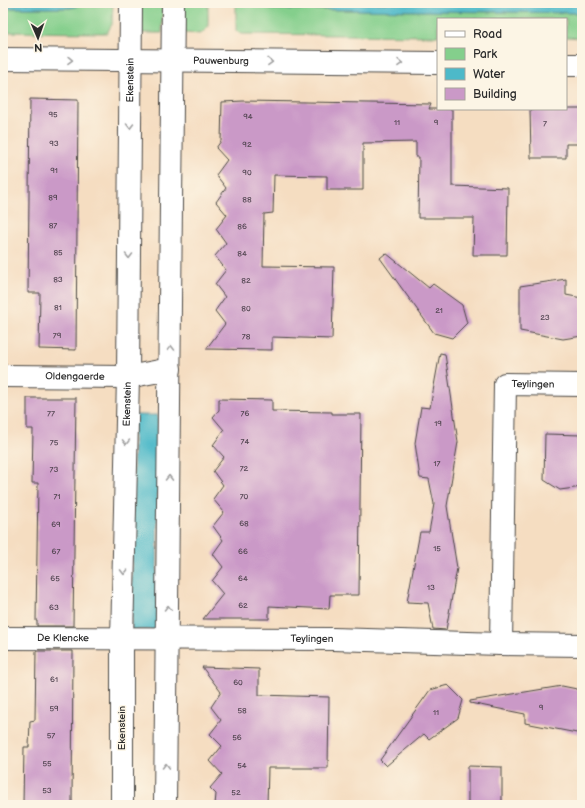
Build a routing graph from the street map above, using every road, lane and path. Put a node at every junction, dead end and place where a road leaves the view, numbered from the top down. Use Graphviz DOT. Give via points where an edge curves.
graph roads {
  1 [pos="131,3"];
  2 [pos="173,3"];
  3 [pos="3,59"];
  4 [pos="130,61"];
  5 [pos="173,61"];
  6 [pos="437,64"];
  7 [pos="567,65"];
  8 [pos="582,65"];
  9 [pos="170,369"];
  10 [pos="3,376"];
  11 [pos="128,377"];
  12 [pos="582,385"];
  13 [pos="3,638"];
  14 [pos="167,638"];
  15 [pos="122,640"];
  16 [pos="501,644"];
  17 [pos="582,645"];
  18 [pos="122,805"];
  19 [pos="165,805"];
  1 -- 4 [label="street, Ekenstein"];
  2 -- 5 [label="street"];
  3 -- 4 [label="street, Pauwenburg, one-way"];
  4 -- 5 [label="street, Pauwenburg"];
  4 -- 11 [label="street, Ekenstein, one-way"];
  5 -- 6 [label="street, Pauwenburg, one-way"];
  9 -- 5 [label="street, one-way"];
  7 -- 8 [label="street"];
  9 -- 11 [label="street, Oldengaerde"];
  14 -- 9 [label="street, one-way"];
  10 -- 11 [label="street, Oldengaerde"];
  11 -- 15 [label="street, Ekenstein, one-way"];
  12 -- 16 [label="street, Teylingen" via="505,384"];
  13 -- 15 [label="street, De Klencke"];
  14 -- 15 [label="street, Teylingen"];
  14 -- 16 [label="street, Teylingen"];
  19 -- 14 [label="street, one-way"];
  15 -- 18 [label="street, Ekenstein"];
  16 -- 17 [label="street, Teylingen"];
}
